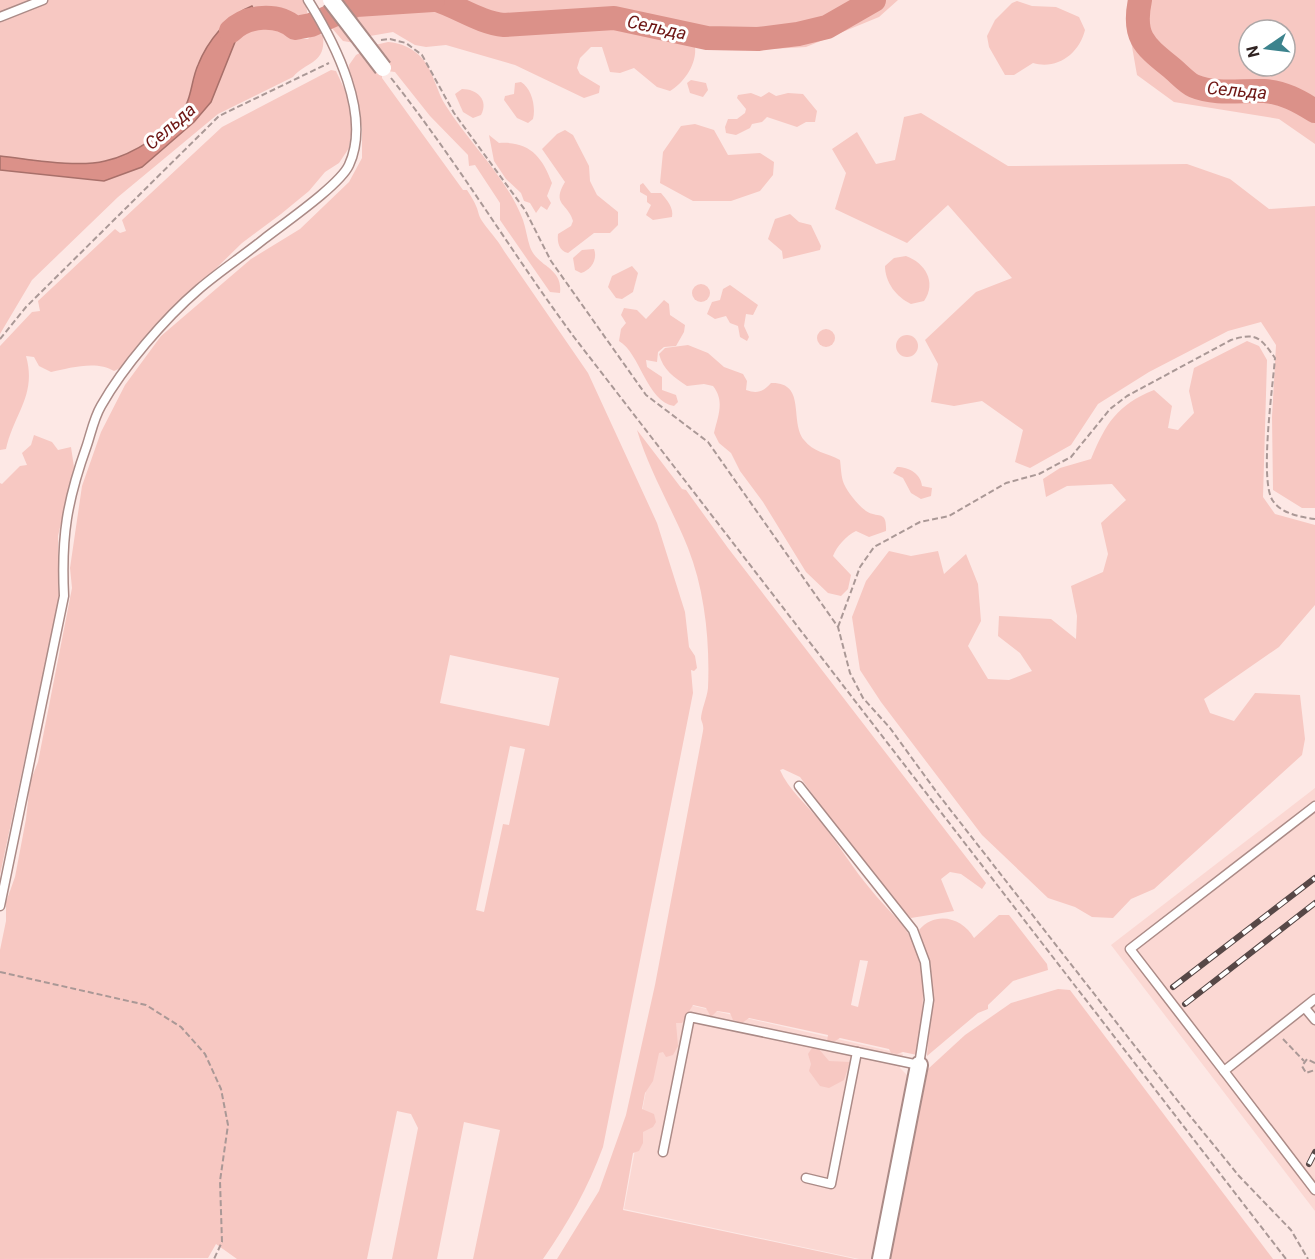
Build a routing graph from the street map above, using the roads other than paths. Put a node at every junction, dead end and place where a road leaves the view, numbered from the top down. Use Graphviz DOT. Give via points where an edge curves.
graph roads {
  1 [pos="43,0"];
  2 [pos="308,0"];
  3 [pos="331,0"];
  4 [pos="0,17"];
  5 [pos="383,68"];
  6 [pos="799,786"];
  7 [pos="1315,806"];
  8 [pos="0,906"];
  9 [pos="1315,999"];
  10 [pos="1305,1008"];
  11 [pos="1315,1020"];
  12 [pos="857,1052"];
  13 [pos="919,1065"];
  14 [pos="1224,1071"];
  15 [pos="663,1152"];
  16 [pos="806,1178"];
  17 [pos="1315,1190"];
  18 [pos="881,1259"];
  1 -- 4 [label="lane"];
  2 -- 8 [label="lane" via="339,58 355,110 356,146 348,168 317,198 198,290 153,334 100,407 70,492 62,550 64,596"];
  3 -- 5 [label="street, bridge"];
  6 -- 13 [label="lane" via="913,930 925,962 929,1000"];
  7 -- 14 [label="lane" via="1130,949"];
  9 -- 10 [label="lane"];
  10 -- 11 [label="lane"];
  10 -- 14 [label="lane"];
  12 -- 13 [label="lane"];
  12 -- 15 [label="lane" via="690,1017"];
  12 -- 16 [label="lane" via="831,1184"];
  13 -- 18 [label="street"];
  14 -- 17 [label="lane"];
}
